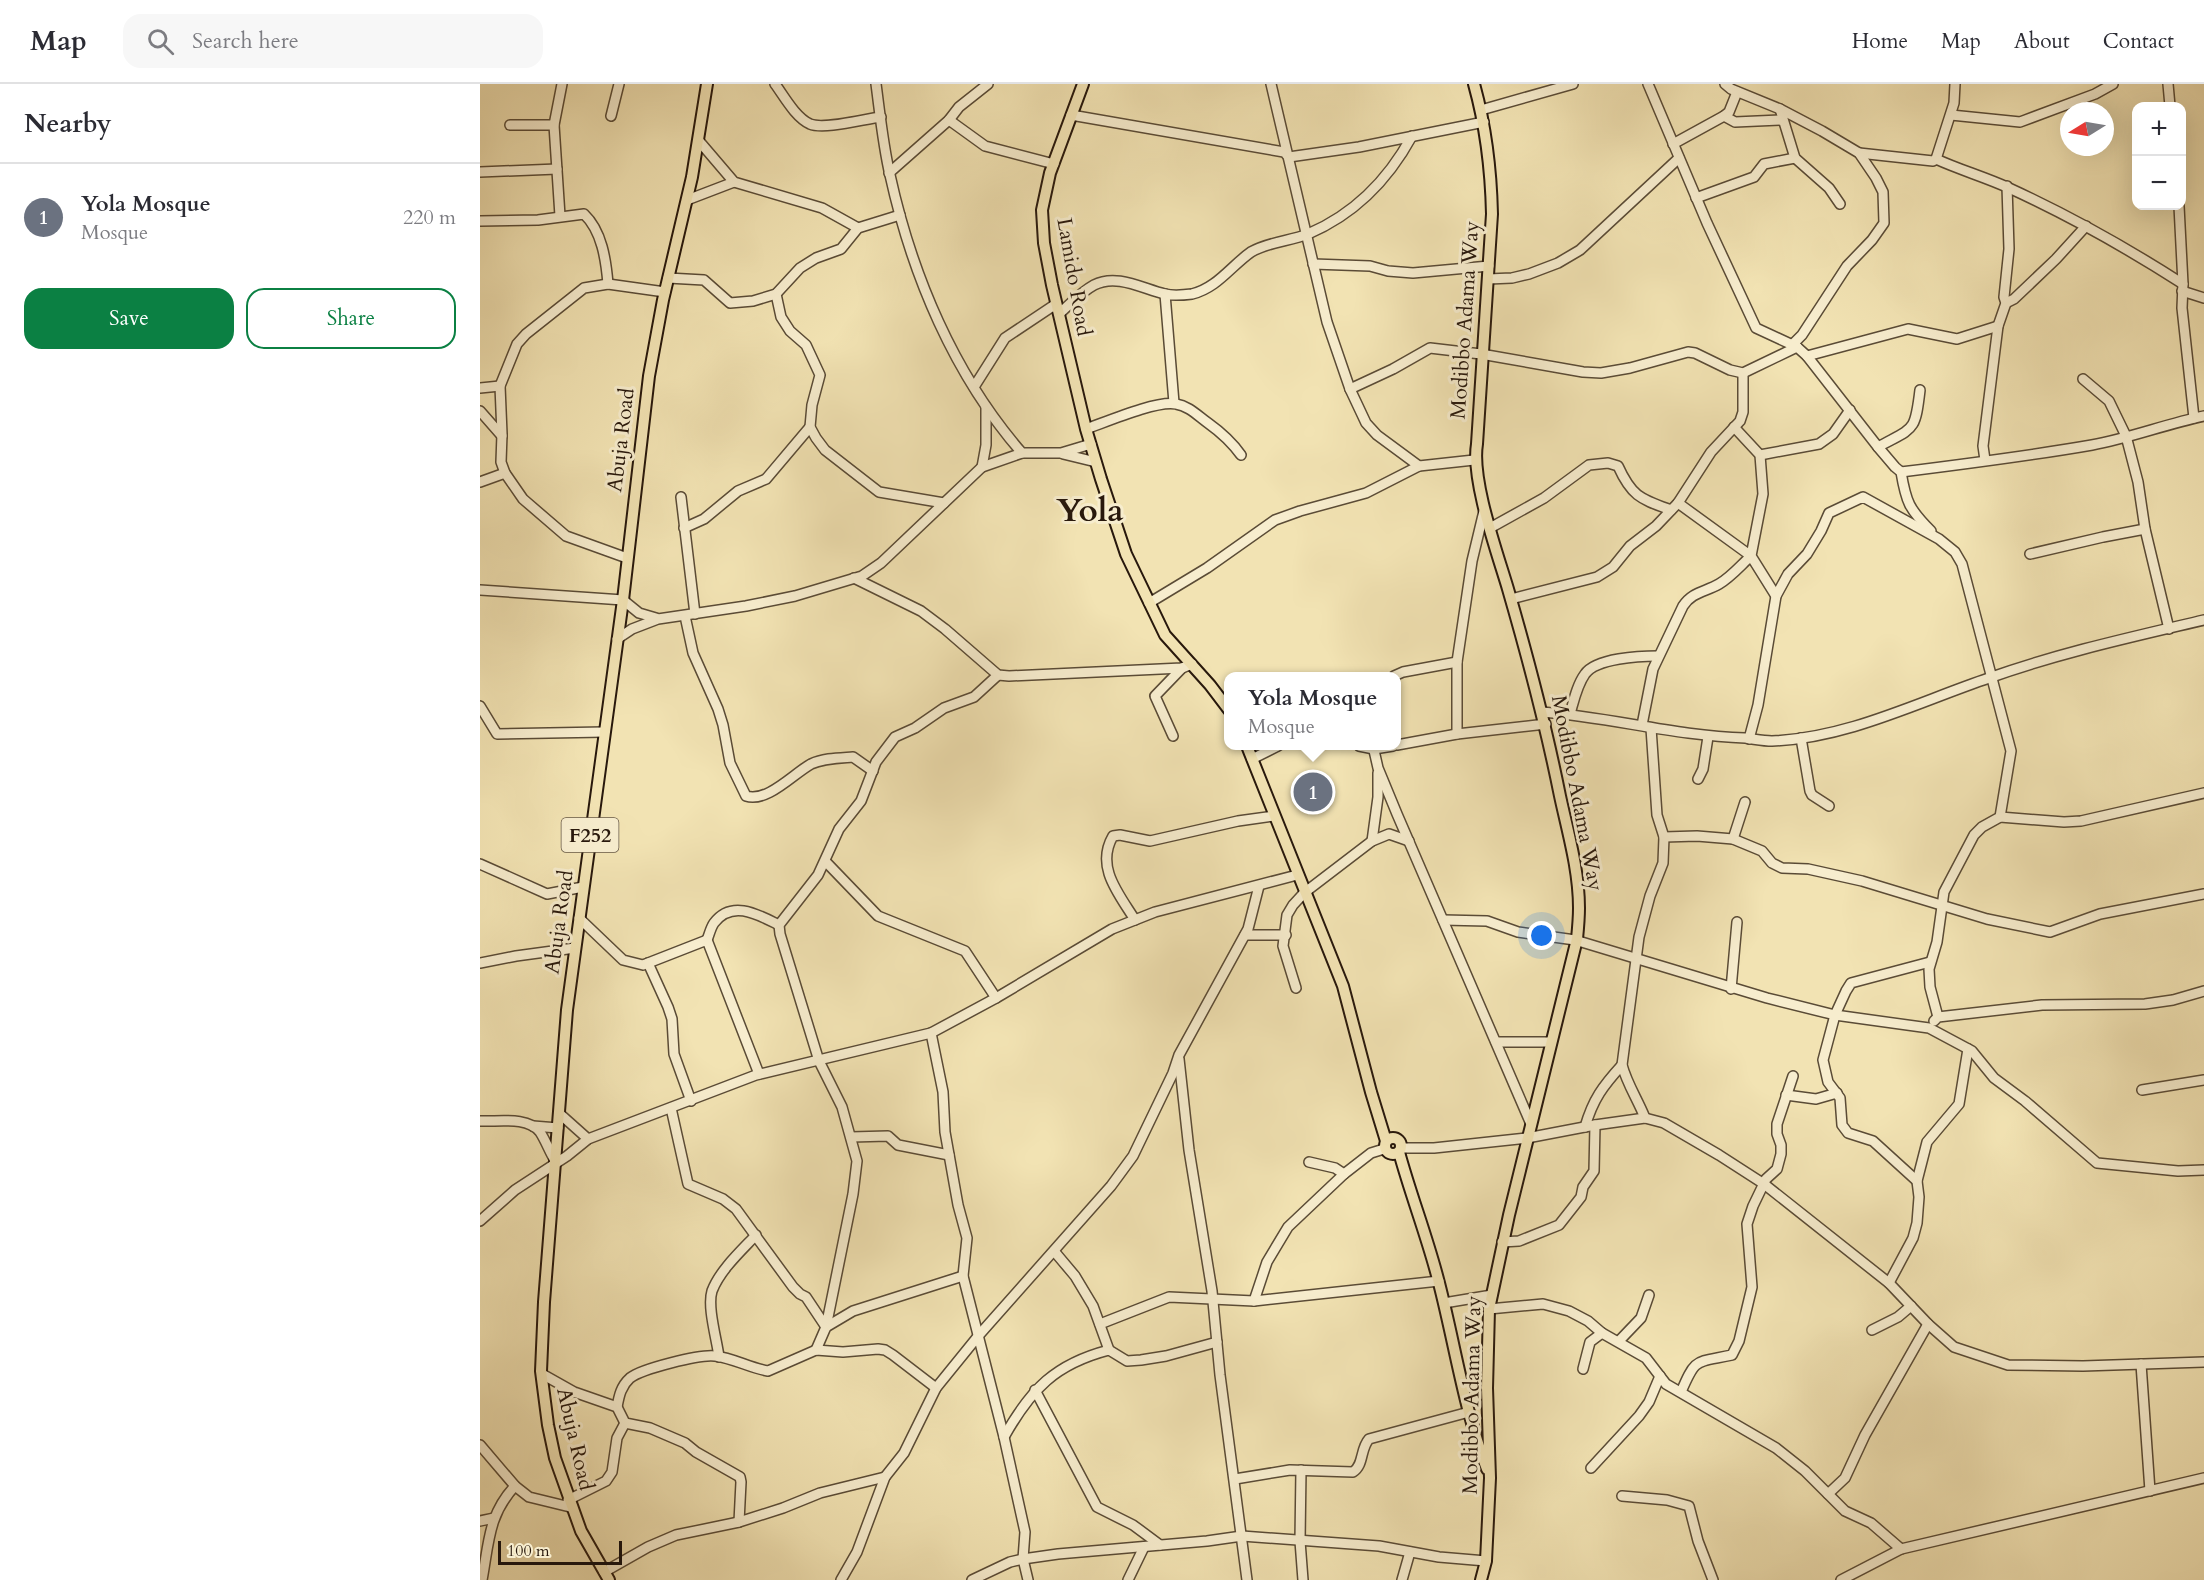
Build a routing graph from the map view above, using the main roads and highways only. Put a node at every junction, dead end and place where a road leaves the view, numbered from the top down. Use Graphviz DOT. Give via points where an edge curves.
graph roads {
  1 [pos="707,84"];
  2 [pos="1083,84"];
  3 [pos="1474,84"];
  4 [pos="1224,705"];
  5 [pos="1249,750"];
  6 [pos="1490,1478"];
  7 [pos="607,1576"];
  8 [pos="1481,1580"];
  1 -- 7 [label="main road, Abuja Road / F252" via="699,141 649,376 567,1010 544,1302 542,1374 555,1458 581,1531"];
  2 -- 4 [label="main road, Lamido Road" via="1045,191 1042,210 1044,243 1058,309 1086,429 1126,554 1165,634 1187,666"];
  3 -- 6 [label="main road, Modibbo Adama Way" via="1491,176 1489,266 1474,460 1546,724 1580,908 1577,939 1489,1309"];
  5 -- 6 [label="main road" via="1343,986 1380,1120 1407,1180 1439,1281 1469,1412"];
  6 -- 8 [label="main road, Modibbo Adama Way"];
}
